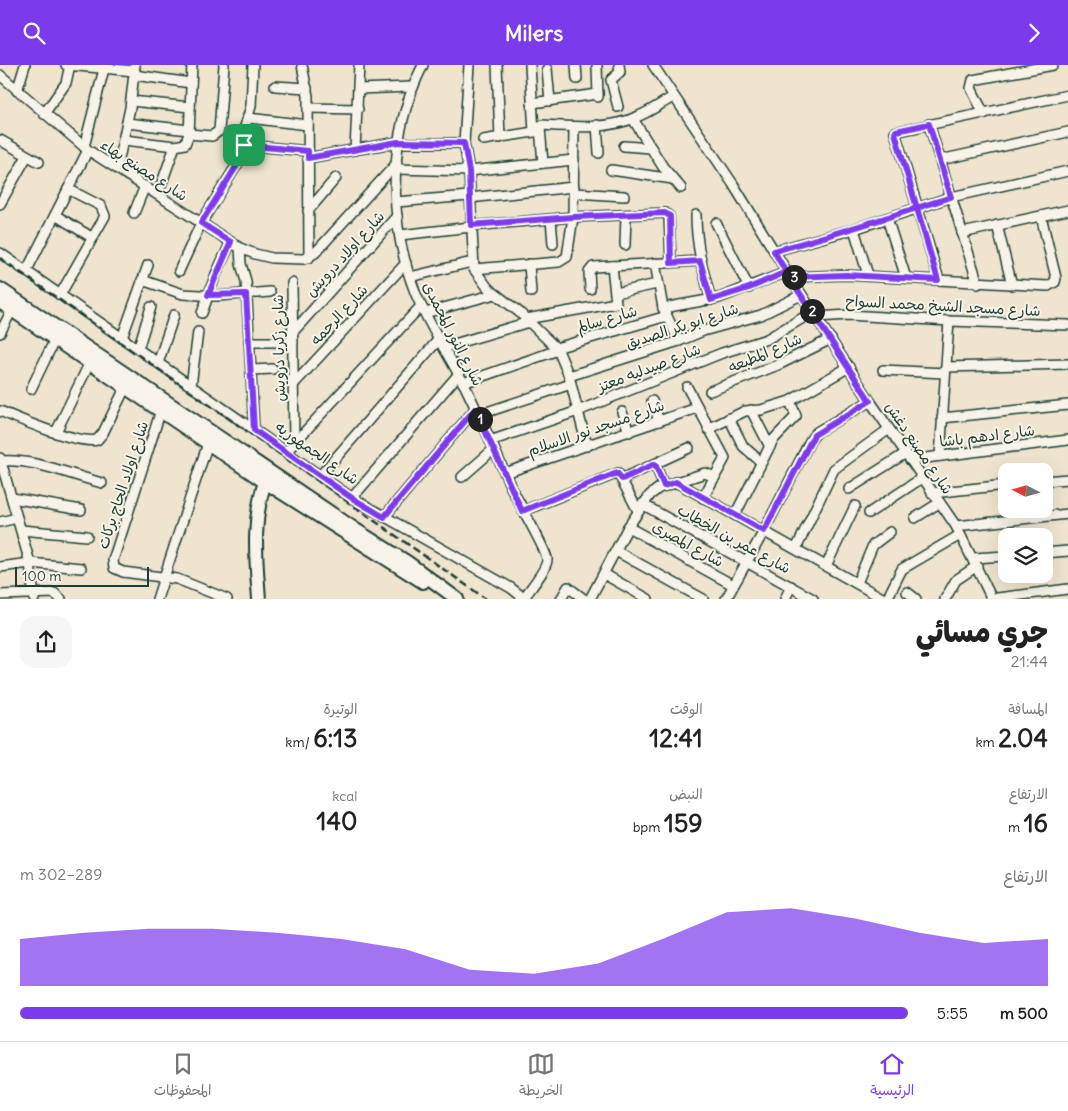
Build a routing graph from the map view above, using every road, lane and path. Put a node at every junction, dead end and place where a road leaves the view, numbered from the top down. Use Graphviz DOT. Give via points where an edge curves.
graph roads {
  1 [pos="25,65"];
  2 [pos="68,65"];
  3 [pos="192,65"];
  4 [pos="224,65"];
  5 [pos="253,65"];
  6 [pos="302,65"];
  7 [pos="359,65"];
  8 [pos="423,65"];
  9 [pos="469,65"];
  10 [pos="496,65"];
  11 [pos="530,65"];
  12 [pos="576,65"];
  13 [pos="597,65"];
  14 [pos="619,65"];
  15 [pos="654,65"];
  16 [pos="1054,65"];
  17 [pos="104,69"];
  18 [pos="547,69"];
  19 [pos="135,71"];
  20 [pos="0,75"];
  21 [pos="577,79"];
  22 [pos="191,83"];
  23 [pos="276,87"];
  24 [pos="411,87"];
  25 [pos="307,88"];
  26 [pos="358,89"];
  27 [pos="17,91"];
  28 [pos="1068,95"];
  29 [pos="673,97"];
  30 [pos="131,101"];
  31 [pos="550,101"];
  32 [pos="532,103"];
  33 [pos="190,107"];
  34 [pos="618,107"];
  35 [pos="308,108"];
  36 [pos="358,109"];
  37 [pos="44,114"];
  38 [pos="984,114"];
  39 [pos="248,118"];
  40 [pos="633,119"];
  41 [pos="127,123"];
  42 [pos="929,124"];
  43 [pos="308,125"];
  44 [pos="597,125"];
  45 [pos="574,127"];
  46 [pos="189,132"];
  47 [pos="537,132"];
  48 [pos="1068,132"];
  49 [pos="500,139"];
  50 [pos="124,140"];
  51 [pos="483,140"];
  52 [pos="0,141"];
  53 [pos="398,142"];
  54 [pos="464,143"];
  55 [pos="244,145"];
  56 [pos="175,146"];
  57 [pos="624,146"];
  58 [pos="86,148"];
  59 [pos="651,148"];
  60 [pos="355,149"];
  61 [pos="599,153"];
  62 [pos="308,154"];
  63 [pos="27,156"];
  64 [pos="574,160"];
  65 [pos="940,160"];
  66 [pos="39,162"];
  67 [pos="543,163"];
  68 [pos="396,166"];
  69 [pos="118,168"];
  70 [pos="610,169"];
  71 [pos="469,171"];
  72 [pos="1068,171"];
  73 [pos="336,178"];
  74 [pos="673,179"];
  75 [pos="145,186"];
  76 [pos="681,188"];
  77 [pos="68,189"];
  78 [pos="574,190"];
  79 [pos="158,195"];
  80 [pos="624,196"];
  81 [pos="469,197"];
  82 [pos="951,197"];
  83 [pos="396,202"];
  84 [pos="0,204"];
  85 [pos="918,208"];
  86 [pos="1068,210"];
  87 [pos="308,211"];
  88 [pos="134,213"];
  89 [pos="55,215"];
  90 [pos="626,215"];
  91 [pos="696,215"];
  92 [pos="1041,215"];
  93 [pos="397,216"];
  94 [pos="573,217"];
  95 [pos="887,218"];
  96 [pos="551,219"];
  97 [pos="201,223"];
  98 [pos="716,223"];
  99 [pos="997,225"];
  100 [pos="471,226"];
  101 [pos="854,229"];
  102 [pos="962,233"];
  103 [pos="400,235"];
  104 [pos="93,238"];
  105 [pos="231,242"];
  106 [pos="553,244"];
  107 [pos="625,245"];
  108 [pos="240,248"];
  109 [pos="774,251"];
  110 [pos="0,253"];
  111 [pos="309,258"];
  112 [pos="700,261"];
  113 [pos="406,263"];
  114 [pos="655,263"];
  115 [pos="671,263"];
  116 [pos="148,265"];
  117 [pos="473,265"];
  118 [pos="528,265"];
  119 [pos="612,265"];
  120 [pos="26,271"];
  121 [pos="179,271"];
  122 [pos="788,275"];
  123 [pos="868,275"];
  124 [pos="410,277"];
  125 [pos="906,278"];
  126 [pos="142,280"];
  127 [pos="938,280"];
  128 [pos="292,283"];
  129 [pos="978,283"];
  130 [pos="657,284"];
  131 [pos="1012,285"];
  132 [pos="749,288"];
  133 [pos="0,289"];
  134 [pos="590,289"];
  135 [pos="270,292"];
  136 [pos="531,292"];
  137 [pos="616,293"];
  138 [pos="246,294"];
  139 [pos="60,295"];
  140 [pos="208,295"];
  141 [pos="495,295"];
  142 [pos="801,295"];
  143 [pos="711,300"];
  144 [pos="0,302"];
  145 [pos="151,307"];
  146 [pos="423,309"];
  147 [pos="12,310"];
  148 [pos="665,312"];
  149 [pos="202,313"];
  150 [pos="174,315"];
  151 [pos="815,315"];
  152 [pos="528,320"];
  153 [pos="949,321"];
  154 [pos="1068,325"];
  155 [pos="293,332"];
  156 [pos="0,333"];
  157 [pos="198,333"];
  158 [pos="122,338"];
  159 [pos="55,339"];
  160 [pos="831,339"];
  161 [pos="679,341"];
  162 [pos="249,343"];
  163 [pos="293,343"];
  164 [pos="442,343"];
  165 [pos="138,349"];
  166 [pos="557,349"];
  167 [pos="90,362"];
  168 [pos="158,363"];
  169 [pos="1068,364"];
  170 [pos="849,367"];
  171 [pos="273,369"];
  172 [pos="251,370"];
  173 [pos="883,370"];
  174 [pos="946,370"];
  175 [pos="460,379"];
  176 [pos="570,380"];
  177 [pos="293,385"];
  178 [pos="126,386"];
  179 [pos="191,386"];
  180 [pos="687,387"];
  181 [pos="31,389"];
  182 [pos="710,391"];
  183 [pos="652,401"];
  184 [pos="790,401"];
  185 [pos="870,401"];
  186 [pos="1068,405"];
  187 [pos="697,408"];
  188 [pos="161,410"];
  189 [pos="751,410"];
  190 [pos="0,411"];
  191 [pos="578,411"];
  192 [pos="477,412"];
  193 [pos="622,412"];
  194 [pos="729,418"];
  195 [pos="942,418"];
  196 [pos="659,421"];
  197 [pos="708,429"];
  198 [pos="889,429"];
  199 [pos="254,430"];
  200 [pos="56,432"];
  201 [pos="629,432"];
  202 [pos="210,437"];
  203 [pos="1068,440"];
  204 [pos="294,443"];
  205 [pos="492,445"];
  206 [pos="587,446"];
  207 [pos="770,447"];
  208 [pos="689,448"];
  209 [pos="286,452"];
  210 [pos="908,456"];
  211 [pos="940,456"];
  212 [pos="1,462"];
  213 [pos="761,462"];
  214 [pos="655,464"];
  215 [pos="505,473"];
  216 [pos="320,476"];
  217 [pos="462,477"];
  218 [pos="715,477"];
  219 [pos="922,478"];
  220 [pos="622,479"];
  221 [pos="1068,479"];
  222 [pos="1053,480"];
  223 [pos="265,482"];
  224 [pos="676,482"];
  225 [pos="102,483"];
  226 [pos="664,486"];
  227 [pos="998,486"];
  228 [pos="849,489"];
  229 [pos="932,493"];
  230 [pos="703,497"];
  231 [pos="12,498"];
  232 [pos="352,498"];
  233 [pos="939,503"];
  234 [pos="855,506"];
  235 [pos="640,508"];
  236 [pos="81,510"];
  237 [pos="522,511"];
  238 [pos="321,512"];
  239 [pos="870,513"];
  240 [pos="1068,514"];
  241 [pos="735,515"];
  242 [pos="384,517"];
  243 [pos="17,518"];
  244 [pos="915,519"];
  245 [pos="0,522"];
  246 [pos="628,527"];
  247 [pos="20,530"];
  248 [pos="958,530"];
  249 [pos="764,531"];
  250 [pos="890,532"];
  251 [pos="87,537"];
  252 [pos="796,549"];
  253 [pos="616,551"];
  254 [pos="1068,551"];
  255 [pos="1053,552"];
  256 [pos="998,558"];
  257 [pos="747,562"];
  258 [pos="975,562"];
  259 [pos="30,563"];
  260 [pos="826,566"];
  261 [pos="0,567"];
  262 [pos="81,568"];
  263 [pos="604,574"];
  264 [pos="164,576"];
  265 [pos="856,583"];
  266 [pos="733,585"];
  267 [pos="792,586"];
  268 [pos="1068,589"];
  269 [pos="906,592"];
  270 [pos="0,595"];
  271 [pos="33,596"];
  272 [pos="524,598"];
  273 [pos="991,598"];
  274 [pos="61,599"];
  275 [pos="156,599"];
  276 [pos="227,599"];
  277 [pos="259,599"];
  278 [pos="457,599"];
  279 [pos="561,599"];
  280 [pos="584,599"];
  281 [pos="590,599"];
  282 [pos="648,599"];
  283 [pos="703,599"];
  284 [pos="726,599"];
  285 [pos="784,599"];
  286 [pos="813,599"];
  287 [pos="886,599"];
  288 [pos="916,599"];
  289 [pos="945,599"];
  1 -- 27 [label="street"];
  2 -- 17 [label="street"];
  2 -- 37 [label="street" via="68,80"];
  3 -- 22 [label="street"];
  4 -- 46 [label="street" via="218,133 212,136"];
  5 -- 39 [label="street"];
  6 -- 25 [label="street"];
  7 -- 26 [label="street"];
  8 -- 24 [label="street, شارع النور المحمدى"];
  9 -- 54 [label="street"];
  10 -- 49 [label="street"];
  11 -- 32 [label="street"];
  12 -- 21 [label="street"];
  13 -- 31 [label="street" via="598,96"];
  14 -- 34 [label="street" via="620,72 611,80"];
  15 -- 29 [label="street, شارع مصنع دغش"];
  16 -- 38 [label="street" via="973,80 971,87"];
  17 -- 19 [label="street"];
  17 -- 58 [label="street"];
  18 -- 31 [label="street"];
  19 -- 22 [label="street"];
  19 -- 30 [label="street"];
  20 -- 27 [label="street, شارع مصنع بهاء"];
  22 -- 33 [label="street"];
  23 -- 25 [label="street"];
  24 -- 26 [label="street"];
  24 -- 53 [label="street, شارع النور المحمدى"];
  25 -- 35 [label="street"];
  26 -- 36 [label="street"];
  27 -- 37 [label="street, شارع مصنع بهاء"];
  28 -- 38 [label="street"];
  29 -- 40 [label="street"];
  29 -- 109 [label="street, شارع مصنع دغش"];
  30 -- 33 [label="street"];
  30 -- 41 [label="street"];
  31 -- 32 [label="street"];
  32 -- 47 [label="street"];
  33 -- 46 [label="street"];
  35 -- 36 [label="street"];
  35 -- 43 [label="street"];
  36 -- 60 [label="street"];
  37 -- 58 [label="street, شارع مصنع بهاء"];
  38 -- 42 [label="street"];
  39 -- 43 [label="street"];
  39 -- 55 [label="street"];
  40 -- 44 [label="street"];
  40 -- 59 [label="street"];
  41 -- 46 [label="street"];
  41 -- 50 [label="street"];
  42 -- 65 [label="street"];
  42 -- 85 [label="street" via="895,133"];
  43 -- 62 [label="street"];
  44 -- 45 [label="street"];
  44 -- 61 [label="street"];
  45 -- 47 [label="street" via="542,125"];
  45 -- 64 [label="street"];
  46 -- 56 [label="street" via="185,143"];
  47 -- 49 [label="street"];
  47 -- 67 [label="street"];
  48 -- 65 [label="street"];
  49 -- 51 [label="street"];
  50 -- 56 [label="street"];
  50 -- 69 [label="street"];
  52 -- 63 [label="street"];
  53 -- 54 [label="street"];
  53 -- 60 [label="street"];
  53 -- 68 [label="street, شارع النور المحمدى"];
  54 -- 71 [label="street"];
  55 -- 62 [label="street"];
  55 -- 97 [label="street" via="241,159"];
  56 -- 79 [label="street"];
  57 -- 59 [label="street"];
  58 -- 69 [label="street, شارع مصنع بهاء"];
  58 -- 77 [label="street"];
  59 -- 74 [label="street"];
  60 -- 62 [label="street"];
  62 -- 87 [label="street"];
  63 -- 66 [label="street"];
  63 -- 84 [label="street"];
  64 -- 67 [label="street"];
  64 -- 78 [label="street"];
  65 -- 82 [label="street"];
  67 -- 71 [label="street"];
  68 -- 71 [label="street"];
  68 -- 83 [label="street, شارع النور المحمدى"];
  68 -- 111 [label="street"];
  69 -- 75 [label="street, شارع مصنع بهاء"];
  70 -- 74 [label="street"];
  71 -- 81 [label="street"];
  72 -- 82 [label="street"];
  73 -- 87 [label="street"];
  74 -- 76 [label="street"];
  75 -- 79 [label="street, شارع مصنع بهاء"];
  75 -- 88 [label="street"];
  77 -- 89 [label="street"];
  77 -- 104 [label="street" via="104,210 105,216"];
  78 -- 80 [label="street"];
  78 -- 81 [label="street"];
  78 -- 94 [label="street"];
  79 -- 97 [label="street, شارع مصنع بهاء"];
  81 -- 83 [label="street"];
  81 -- 100 [label="street"];
  82 -- 85 [label="street"];
  82 -- 102 [label="street"];
  83 -- 93 [label="street, شارع النور المحمدى"];
  85 -- 95 [label="street"];
  85 -- 127 [label="street"];
  86 -- 92 [label="street"];
  87 -- 111 [label="street"];
  89 -- 104 [label="street"];
  89 -- 120 [label="street"];
  90 -- 94 [label="street"];
  90 -- 107 [label="street"];
  90 -- 115 [label="street" via="665,213 670,216"];
  91 -- 112 [label="street"];
  92 -- 99 [label="street"];
  92 -- 131 [label="street" via="1055,282 1048,286"];
  93 -- 103 [label="street, شارع النور المحمدى"];
  93 -- 155 [label="street, شارع اولاد درويش"];
  94 -- 96 [label="street"];
  94 -- 118 [label="street" via="569,253 559,262"];
  95 -- 101 [label="street"];
  95 -- 125 [label="street"];
  96 -- 100 [label="street"];
  96 -- 106 [label="street"];
  97 -- 105 [label="street, شارع مصنع بهاء"];
  97 -- 121 [label="street"];
  98 -- 132 [label="street"];
  99 -- 102 [label="street"];
  99 -- 131 [label="street"];
  100 -- 103 [label="street"];
  100 -- 117 [label="street"];
  101 -- 109 [label="street"];
  101 -- 123 [label="street"];
  102 -- 129 [label="street"];
  103 -- 113 [label="street, شارع النور المحمدى"];
  104 -- 139 [label="street"];
  105 -- 108 [label="street, شارع مصنع بهاء"];
  105 -- 140 [label="street"];
  108 -- 111 [label="street, شارع مصنع بهاء" via="272,258"];
  108 -- 138 [label="street"];
  109 -- 122 [label="street, شارع مصنع دغش"];
  110 -- 120 [label="street, شارع الجمهوريه"];
  112 -- 115 [label="street"];
  112 -- 143 [label="street"];
  113 -- 124 [label="street, شارع النور المحمدى"];
  113 -- 177 [label="street, شارع الرحمه"];
  114 -- 115 [label="street"];
  114 -- 119 [label="street"];
  114 -- 130 [label="street"];
  116 -- 126 [label="street"];
  117 -- 118 [label="street"];
  117 -- 124 [label="street"];
  117 -- 141 [label="street" via="482,283"];
  118 -- 136 [label="street"];
  119 -- 134 [label="street" via="590,268"];
  119 -- 137 [label="street"];
  120 -- 139 [label="street, شارع الجمهوريه"];
  122 -- 123 [label="street"];
  122 -- 132 [label="street, شارع سالم"];
  122 -- 142 [label="street, شارع مصنع دغش"];
  123 -- 125 [label="street"];
  124 -- 146 [label="street, شارع النور المحمدى"];
  125 -- 127 [label="street"];
  126 -- 140 [label="street" via="178,293"];
  126 -- 158 [label="street"];
  127 -- 129 [label="street"];
  128 -- 155 [label="street, شارع زكريا درويش"];
  129 -- 131 [label="street"];
  130 -- 137 [label="street"];
  130 -- 148 [label="street"];
  132 -- 143 [label="street, شارع سالم"];
  133 -- 202 [label="main road"];
  135 -- 138 [label="street"];
  137 -- 152 [label="street" via="617,302 614,303"];
  138 -- 140 [label="street"];
  138 -- 162 [label="street"];
  139 -- 158 [label="street, شارع الجمهوريه"];
  140 -- 149 [label="street"];
  141 -- 146 [label="street"];
  141 -- 152 [label="street"];
  142 -- 151 [label="street, شارع مصنع دغش"];
  142 -- 161 [label="street, شارع ابو بكر الصديق" via="761,315"];
  143 -- 148 [label="street, شارع سالم"];
  144 -- 147 [label="main road"];
  145 -- 165 [label="street"];
  146 -- 164 [label="street, شارع النور المحمدى"];
  146 -- 204 [label="street"];
  147 -- 156 [label="street"];
  147 -- 159 [label="main road"];
  148 -- 161 [label="street"];
  148 -- 166 [label="street, شارع سالم"];
  150 -- 168 [label="street"];
  151 -- 153 [label="street, شارع مسجد الشيخ محمد السواح"];
  151 -- 160 [label="street, شارع مصنع دغش"];
  151 -- 191 [label="street, شارع صيدليه معتز" via="767,339 722,353"];
  152 -- 164 [label="street"];
  152 -- 166 [label="street"];
  153 -- 154 [label="street, شارع مسجد الشيخ محمد السواح"];
  153 -- 174 [label="street"];
  155 -- 163 [label="street, شارع زكريا درويش"];
  157 -- 179 [label="street"];
  158 -- 165 [label="street, شارع الجمهوريه"];
  159 -- 167 [label="main road"];
  159 -- 181 [label="street"];
  160 -- 170 [label="street, شارع مصنع دغش"];
  160 -- 182 [label="street, شارع المطبعه" via="778,365"];
  161 -- 176 [label="street, شارع ابو بكر الصديق"];
  162 -- 163 [label="street"];
  162 -- 172 [label="street"];
  163 -- 177 [label="street, شارع زكريا درويش"];
  164 -- 175 [label="street, شارع النور المحمدى"];
  164 -- 216 [label="street"];
  165 -- 168 [label="street, شارع الجمهوريه"];
  166 -- 175 [label="street, شارع سالم"];
  166 -- 176 [label="street"];
  167 -- 178 [label="main road"];
  167 -- 200 [label="street"];
  168 -- 179 [label="street, شارع الجمهوريه"];
  169 -- 174 [label="street"];
  170 -- 184 [label="street"];
  170 -- 185 [label="street, شارع مصنع دغش"];
  171 -- 172 [label="street"];
  172 -- 199 [label="street"];
  173 -- 174 [label="street"];
  174 -- 195 [label="street"];
  175 -- 192 [label="street, شارع النور المحمدى"];
  175 -- 232 [label="street"];
  176 -- 191 [label="street"];
  176 -- 192 [label="street, شارع ابو بكر الصديق"];
  177 -- 204 [label="street, شارع زكريا درويش"];
  178 -- 188 [label="main road"];
  178 -- 200 [label="street" via="100,437 92,441"];
  179 -- 199 [label="street, شارع الجمهوريه"];
  180 -- 187 [label="street"];
  183 -- 196 [label="street"];
  184 -- 189 [label="street"];
  184 -- 207 [label="street" via="796,416"];
  185 -- 198 [label="street, شارع مصنع دغش"];
  185 -- 249 [label="street" via="814,435"];
  186 -- 195 [label="street"];
  187 -- 196 [label="street, شارع مسجد نور الاسلام"];
  187 -- 197 [label="street"];
  188 -- 202 [label="main road"];
  188 -- 264 [label="street, شارع اولاد الحاج بركات" via="116,551 114,568 123,572"];
  189 -- 194 [label="street"];
  189 -- 207 [label="street"];
  190 -- 200 [label="street"];
  191 -- 205 [label="street, شارع صيدليه معتز"];
  191 -- 206 [label="street"];
  192 -- 205 [label="street, شارع النور المحمدى"];
  192 -- 242 [label="street"];
  193 -- 201 [label="street"];
  194 -- 197 [label="street"];
  194 -- 213 [label="street" via="743,445"];
  195 -- 211 [label="street"];
  196 -- 201 [label="street, شارع مسجد نور الاسلام"];
  197 -- 218 [label="street" via="724,458"];
  198 -- 210 [label="street, شارع مصنع دغش"];
  198 -- 252 [label="street" via="836,467"];
  199 -- 209 [label="street, شارع الجمهوريه"];
  201 -- 206 [label="street, شارع مسجد نور الاسلام"];
  202 -- 223 [label="main road"];
  202 -- 238 [label="main road"];
  202 -- 264 [label="street"];
  203 -- 211 [label="street, شارع ادهم باشا"];
  204 -- 209 [label="street"];
  205 -- 215 [label="street, شارع النور المحمدى"];
  205 -- 217 [label="street"];
  206 -- 215 [label="street, شارع مسجد نور الاسلام"];
  207 -- 213 [label="street"];
  208 -- 214 [label="street"];
  209 -- 216 [label="street, شارع الجمهوريه"];
  210 -- 211 [label="street, شارع ادهم باشا"];
  210 -- 219 [label="street, شارع مصنع دغش"];
  210 -- 228 [label="street"];
  212 -- 225 [label="street" via="28,461"];
  212 -- 231 [label="street"];
  213 -- 241 [label="street"];
  214 -- 220 [label="street"];
  214 -- 226 [label="street"];
  215 -- 237 [label="street, شارع النور المحمدى"];
  216 -- 232 [label="street, شارع الجمهوريه"];
  218 -- 224 [label="street" via="705,473"];
  218 -- 230 [label="street"];
  219 -- 229 [label="street, شارع مصنع دغش"];
  219 -- 239 [label="street"];
  220 -- 235 [label="street"];
  220 -- 237 [label="street" via="617,473"];
  221 -- 222 [label="street"];
  223 -- 238 [label="main road"];
  223 -- 277 [label="main road" via="255,527"];
  224 -- 226 [label="street"];
  224 -- 230 [label="street"];
  226 -- 235 [label="street" via="650,495"];
  227 -- 229 [label="street"];
  229 -- 233 [label="street, شارع مصنع دغش"];
  230 -- 241 [label="street"];
  231 -- 236 [label="street"];
  231 -- 243 [label="street"];
  232 -- 242 [label="street, شارع الجمهوريه"];
  233 -- 244 [label="street"];
  233 -- 248 [label="street, شارع مصنع دغش"];
  234 -- 260 [label="street"];
  235 -- 246 [label="street"];
  235 -- 257 [label="street, شارع عمر بن الخطاب"];
  237 -- 272 [label="street, شارع النور المحمدى" via="547,560"];
  238 -- 278 [label="main road" via="406,573"];
  240 -- 248 [label="street"];
  241 -- 249 [label="street"];
  242 -- 272 [label="street, شارع الجمهوريه"];
  243 -- 245 [label="street"];
  243 -- 247 [label="street"];
  246 -- 253 [label="street"];
  246 -- 266 [label="street, شارع المصرى"];
  247 -- 251 [label="street"];
  247 -- 259 [label="street"];
  248 -- 258 [label="street, شارع مصنع دغش"];
  248 -- 287 [label="street" via="902,569"];
  249 -- 252 [label="street"];
  249 -- 257 [label="street"];
  250 -- 265 [label="street" via="873,545"];
  252 -- 260 [label="street"];
  253 -- 263 [label="street"];
  253 -- 283 [label="street"];
  254 -- 255 [label="street"];
  256 -- 258 [label="street"];
  257 -- 266 [label="street"];
  257 -- 267 [label="street, شارع عمر بن الخطاب"];
  258 -- 273 [label="street, شارع مصنع دغش"];
  258 -- 289 [label="street" via="956,580"];
  259 -- 261 [label="street"];
  259 -- 262 [label="street"];
  259 -- 271 [label="street"];
  260 -- 265 [label="street"];
  263 -- 281 [label="street"];
  263 -- 282 [label="street"];
  264 -- 275 [label="street"];
  264 -- 276 [label="street"];
  265 -- 287 [label="street"];
  266 -- 284 [label="street"];
  267 -- 285 [label="street"];
  267 -- 286 [label="street, شارع عمر بن الخطاب"];
  268 -- 273 [label="street"];
  269 -- 288 [label="street"];
  270 -- 271 [label="street"];
  271 -- 274 [label="street" via="54,593"];
  279 -- 280 [label="street" via="568,587"];
}
